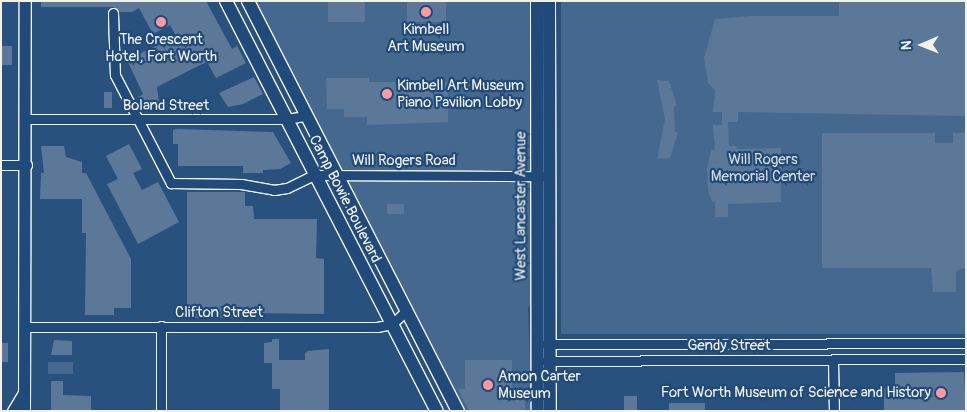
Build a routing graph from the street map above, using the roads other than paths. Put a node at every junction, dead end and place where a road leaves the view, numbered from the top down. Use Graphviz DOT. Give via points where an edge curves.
graph roads {
  1 [pos="25,1"];
  2 [pos="226,1"];
  3 [pos="248,1"];
  4 [pos="537,1"];
  5 [pos="549,1"];
  6 [pos="114,13"];
  7 [pos="265,35"];
  8 [pos="247,44"];
  9 [pos="276,57"];
  10 [pos="258,66"];
  11 [pos="306,116"];
  12 [pos="26,119"];
  13 [pos="138,120"];
  14 [pos="286,120"];
  15 [pos="1,165"];
  16 [pos="26,165"];
  17 [pos="314,175"];
  18 [pos="336,175"];
  19 [pos="544,176"];
  20 [pos="406,311"];
  21 [pos="392,324"];
  22 [pos="161,326"];
  23 [pos="27,327"];
  24 [pos="734,343"];
  25 [pos="921,343"];
  26 [pos="966,343"];
  27 [pos="544,344"];
  28 [pos="966,359"];
  29 [pos="734,360"];
  30 [pos="833,360"];
  31 [pos="921,360"];
  32 [pos="544,361"];
  33 [pos="24,392"];
  34 [pos="13,411"];
  35 [pos="24,411"];
  36 [pos="161,411"];
  37 [pos="437,411"];
  38 [pos="458,411"];
  39 [pos="538,411"];
  40 [pos="550,411"];
  41 [pos="834,411"];
  1 -- 12 [label="street"];
  2 -- 8 [label="main road, Camp Bowie Boulevard"];
  3 -- 7 [label="main road, Camp Bowie Boulevard"];
  4 -- 19 [label="main road, West Lancaster Avenue"];
  5 -- 19 [label="main road, West Lancaster Avenue"];
  6 -- 13 [label="street" via="115,75"];
  7 -- 8 [label="main road"];
  7 -- 9 [label="main road, Camp Bowie Boulevard"];
  8 -- 10 [label="main road, Camp Bowie Boulevard"];
  9 -- 10 [label="main road"];
  9 -- 11 [label="main road, Camp Bowie Boulevard"];
  10 -- 14 [label="main road, Camp Bowie Boulevard"];
  11 -- 14 [label="street, Boland Street"];
  11 -- 18 [label="main road, Camp Bowie Boulevard"];
  12 -- 13 [label="street, Boland Street"];
  12 -- 16 [label="street"];
  13 -- 14 [label="street, Boland Street"];
  13 -- 17 [label="street, Will Rogers Road" via="171,183 242,184 274,190 287,188"];
  14 -- 17 [label="main road, Camp Bowie Boulevard"];
  15 -- 16 [label="street"];
  16 -- 23 [label="street"];
  17 -- 18 [label="street, Will Rogers Road"];
  17 -- 21 [label="main road, Camp Bowie Boulevard"];
  18 -- 19 [label="street, Will Rogers Road"];
  18 -- 20 [label="main road, Camp Bowie Boulevard"];
  19 -- 27 [label="main road, West Lancaster Avenue"];
  20 -- 21 [label="street"];
  20 -- 38 [label="main road, Camp Bowie Boulevard"];
  21 -- 22 [label="street, Clifton Street" via="378,327"];
  21 -- 37 [label="main road, Camp Bowie Boulevard"];
  22 -- 23 [label="street, Clifton Street"];
  22 -- 36 [label="street"];
  23 -- 33 [label="street"];
  24 -- 25 [label="street, Gendy Street"];
  24 -- 27 [label="street, Gendy Street"];
  24 -- 29 [label="street"];
  25 -- 26 [label="street, Gendy Street"];
  25 -- 31 [label="street"];
  27 -- 32 [label="main road, West Lancaster Avenue"];
  28 -- 31 [label="street, Gendy Street"];
  29 -- 30 [label="street, Gendy Street"];
  29 -- 32 [label="street, Gendy Street"];
  30 -- 31 [label="street, Gendy Street"];
  30 -- 41 [label="street"];
  32 -- 39 [label="main road, West Lancaster Avenue"];
  32 -- 40 [label="main road, West Lancaster Avenue"];
  33 -- 34 [label="street"];
  33 -- 35 [label="street"];
}
